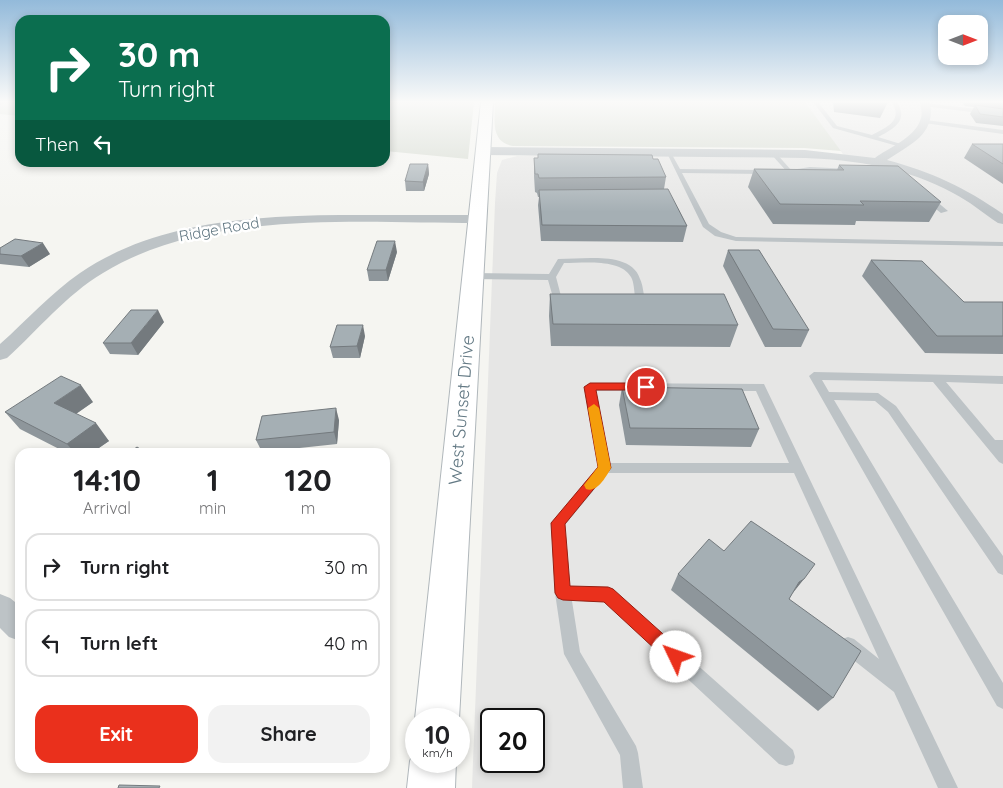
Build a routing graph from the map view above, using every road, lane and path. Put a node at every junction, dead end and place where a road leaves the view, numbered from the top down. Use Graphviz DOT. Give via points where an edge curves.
graph roads {
  1 [pos="484,139"];
  2 [pos="880,139"];
  3 [pos="910,139"];
  4 [pos="901,144"];
  5 [pos="483,151"];
  6 [pos="668,152"];
  7 [pos="773,153"];
  8 [pos="877,162"];
  9 [pos="678,171"];
  10 [pos="789,172"];
  11 [pos="856,172"];
  12 [pos="919,193"];
  13 [pos="944,211"];
  14 [pos="477,220"];
  15 [pos="1003,220"];
  16 [pos="1003,244"];
  17 [pos="472,276"];
  18 [pos="552,277"];
  19 [pos="575,299"];
  20 [pos="622,299"];
  21 [pos="0,354"];
  22 [pos="936,378"];
  23 [pos="1003,380"];
  24 [pos="826,396"];
  25 [pos="998,445"];
  26 [pos="1003,459"];
  27 [pos="605,468"];
  28 [pos="798,468"];
  29 [pos="1003,568"];
  30 [pos="563,593"];
  31 [pos="0,608"];
  32 [pos="15,622"];
  33 [pos="833,633"];
  34 [pos="901,687"];
  35 [pos="1003,700"];
  36 [pos="438,708"];
  37 [pos="786,757"];
  38 [pos="432,773"];
  39 [pos="431,788"];
  40 [pos="632,788"];
  41 [pos="948,788"];
  1 -- 5 [label="main road, West Sunset Drive"];
  2 -- 4 [label="lane"];
  3 -- 4 [label="street"];
  4 -- 8 [label="street"];
  5 -- 6 [label="street" via="541,155 649,155"];
  5 -- 14 [label="main road, West Sunset Drive"];
  6 -- 7 [label="street"];
  6 -- 9 [label="lane"];
  7 -- 8 [label="street" via="824,154"];
  7 -- 10 [label="lane"];
  8 -- 15 [label="street" via="957,189"];
  9 -- 10 [label="lane"];
  9 -- 16 [label="lane" via="706,224 718,234 736,239"];
  10 -- 11 [label="lane" via="826,169"];
  12 -- 13 [label="lane"];
  14 -- 17 [label="main road, West Sunset Drive"];
  14 -- 21 [label="street, Ridge Road" via="260,221 198,230 134,251 98,269 67,290"];
  17 -- 18 [label="lane"];
  17 -- 36 [label="main road, West Sunset Drive"];
  18 -- 19 [label="lane" via="557,299"];
  18 -- 20 [label="lane" via="561,261 615,261 635,276 640,299"];
  22 -- 23 [label="lane"];
  22 -- 24 [label="lane" via="814,376"];
  22 -- 25 [label="lane"];
  24 -- 29 [label="lane" via="878,397 892,409"];
  24 -- 35 [label="lane"];
  25 -- 26 [label="lane"];
  27 -- 28 [label="lane"];
  27 -- 28 [label="lane" via="590,387 760,387"];
  27 -- 30 [label="lane" via="558,523"];
  28 -- 34 [label="lane"];
  30 -- 37 [label="lane" via="608,595"];
  30 -- 40 [label="lane" via="572,654 628,753"];
  31 -- 32 [label="street"];
  33 -- 34 [label="lane"];
  34 -- 41 [label="lane"];
  38 -- 39 [label="main road"];
}
